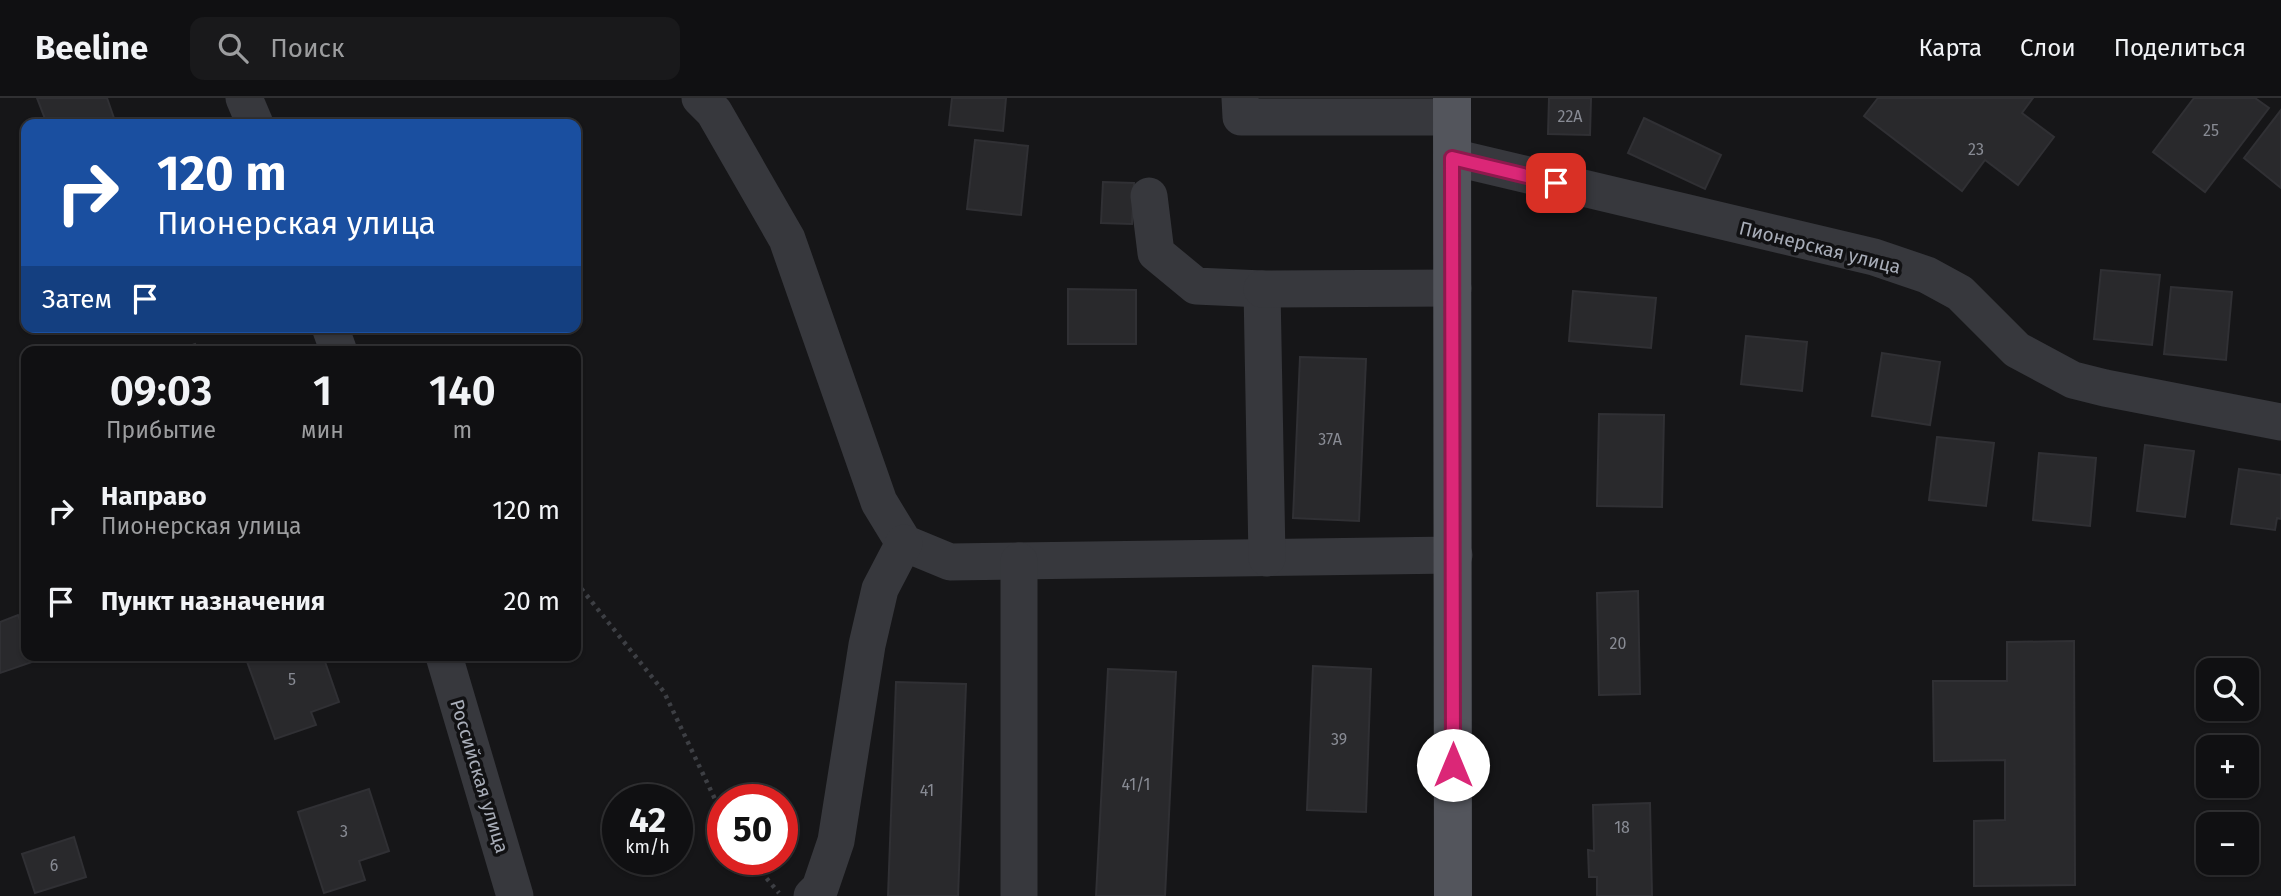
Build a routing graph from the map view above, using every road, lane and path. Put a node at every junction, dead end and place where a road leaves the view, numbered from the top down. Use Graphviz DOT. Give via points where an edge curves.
graph roads {
  1 [pos="244,98"];
  2 [pos="700,98"];
  3 [pos="1240,98"];
  4 [pos="1452,108"];
  5 [pos="253,119"];
  6 [pos="1452,158"];
  7 [pos="1149,196"];
  8 [pos="1453,288"];
  9 [pos="1262,289"];
  10 [pos="2281,422"];
  11 [pos="904,543"];
  12 [pos="1454,555"];
  13 [pos="1267,558"];
  14 [pos="1019,561"];
  15 [pos="581,588"];
  16 [pos="445,661"];
  17 [pos="708,784"];
  18 [pos="763,875"];
  19 [pos="515,896"];
  20 [pos="781,896"];
  21 [pos="812,896"];
  22 [pos="1018,896"];
  23 [pos="1453,896"];
  1 -- 5 [label="street"];
  2 -- 11 [label="street" via="714,112 788,239 879,502"];
  3 -- 4 [label="street" via="1241,117"];
  4 -- 6 [label="main road"];
  6 -- 8 [label="main road"];
  6 -- 10 [label="street, Пионерская улица" via="1874,257 1927,275 1960,293 2017,351 2073,380"];
  7 -- 9 [label="street" via="1156,253 1196,286"];
  8 -- 9 [label="street"];
  8 -- 12 [label="main road"];
  9 -- 13 [label="street"];
  11 -- 14 [label="street" via="950,562"];
  11 -- 21 [label="street" via="880,589 836,841 820,888"];
  12 -- 13 [label="street"];
  12 -- 23 [label="main road"];
  13 -- 14 [label="street"];
  14 -- 22 [label="street"];
  15 -- 17 [label="path" via="664,692"];
  16 -- 19 [label="street, Российская улица"];
  18 -- 20 [label="path"];
}
